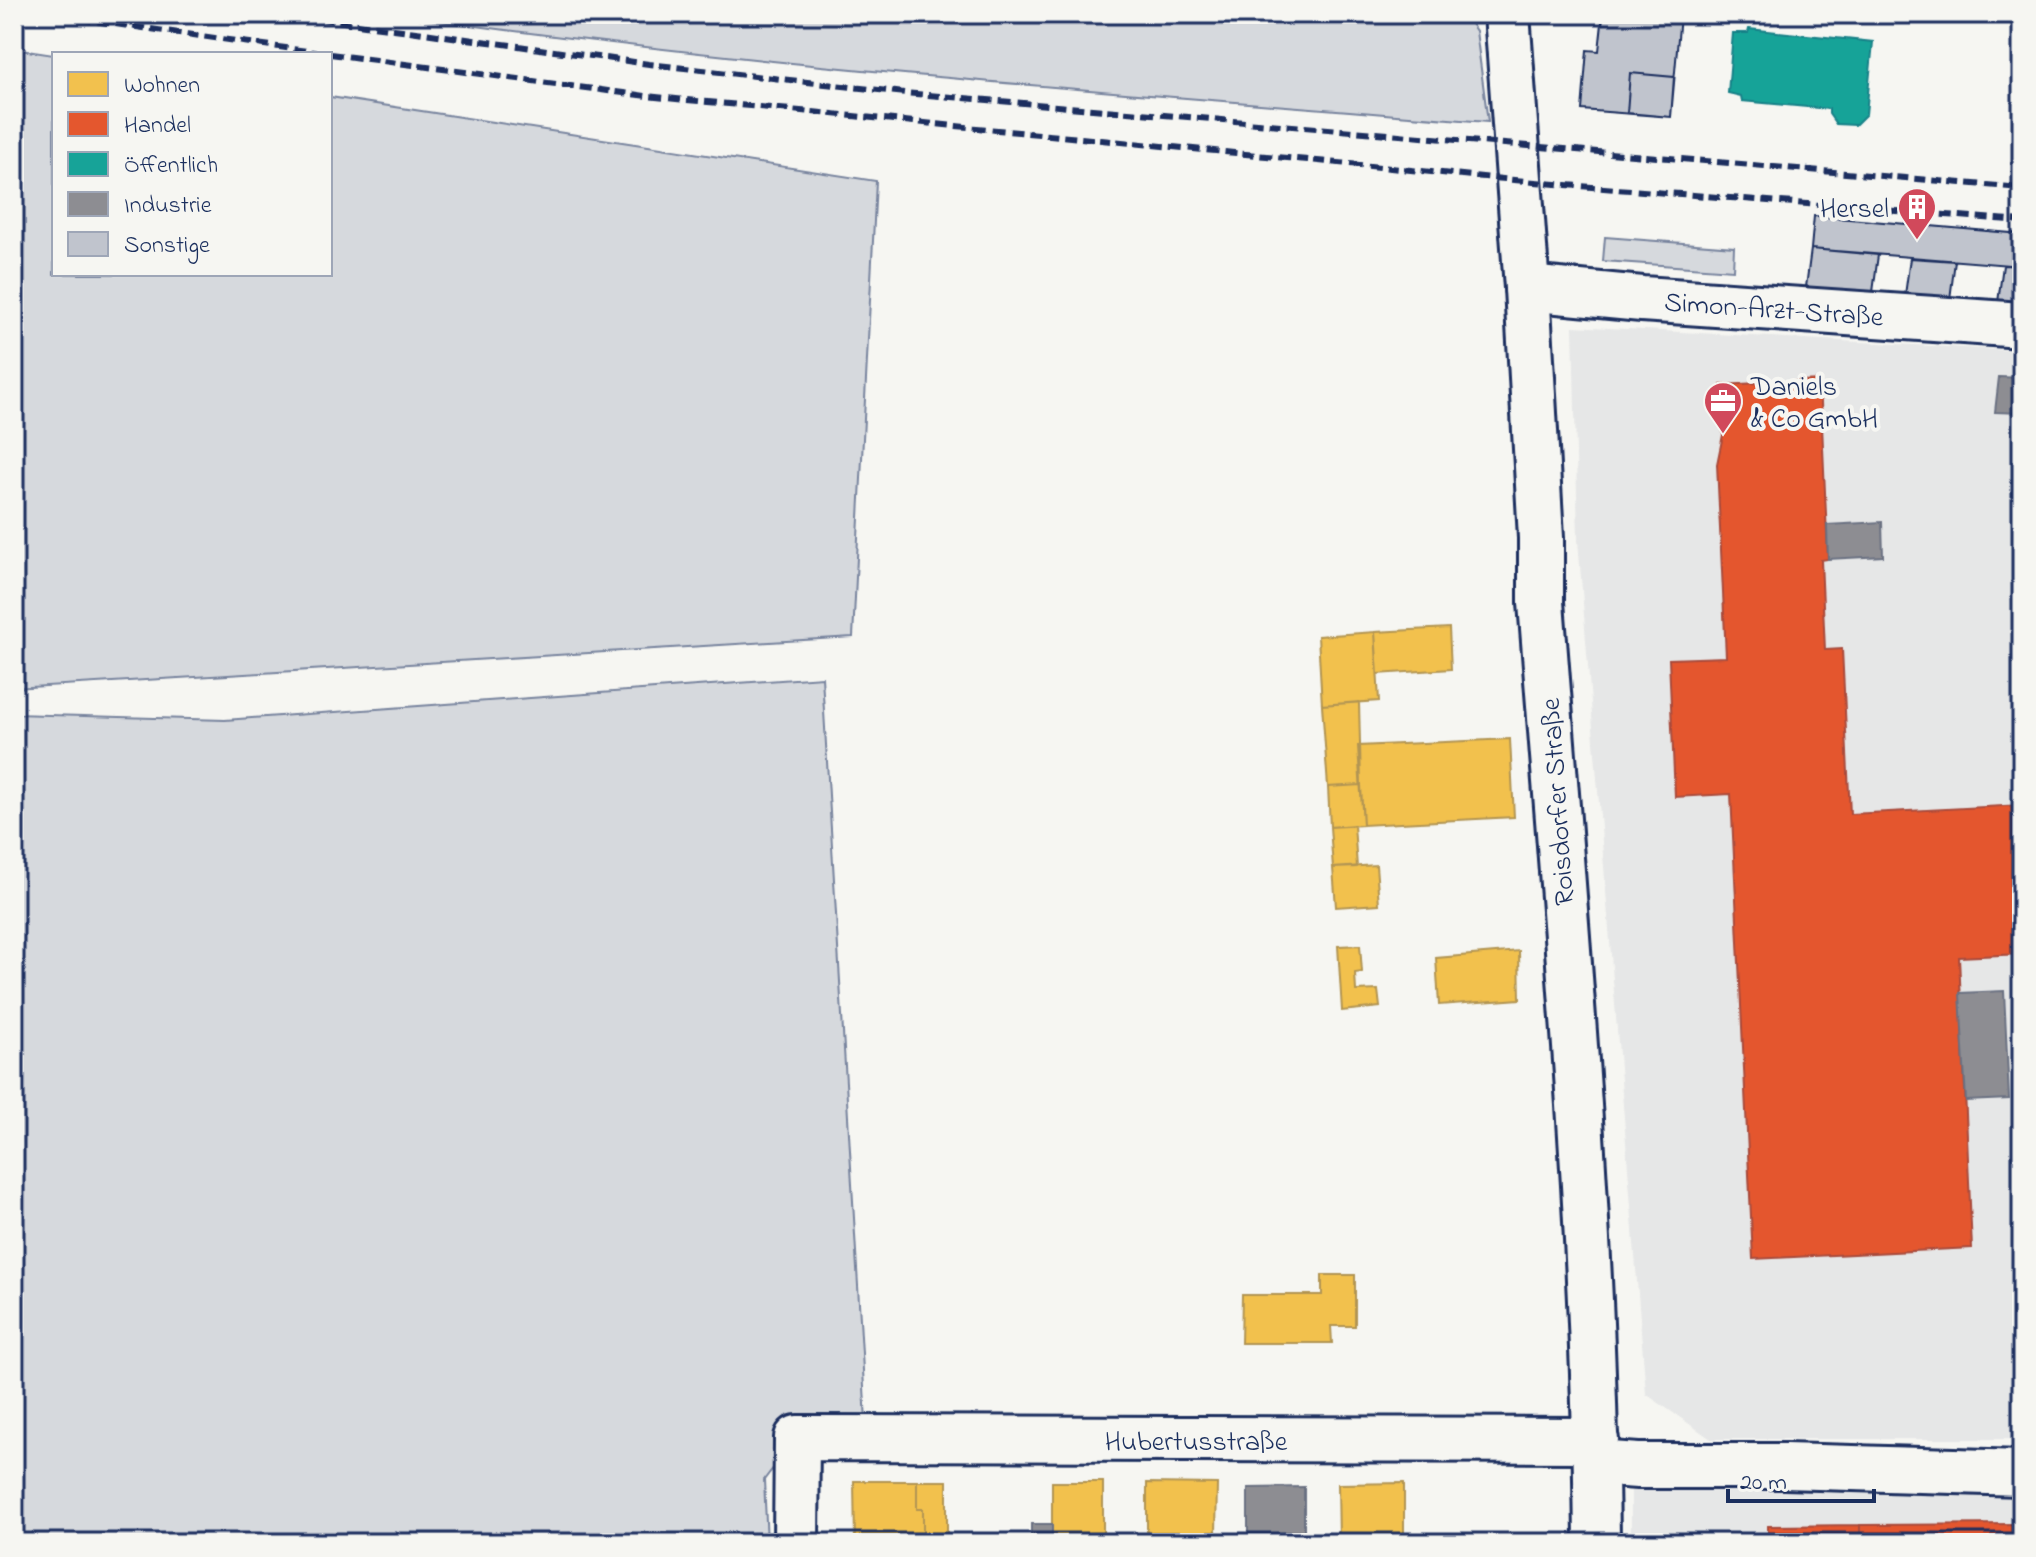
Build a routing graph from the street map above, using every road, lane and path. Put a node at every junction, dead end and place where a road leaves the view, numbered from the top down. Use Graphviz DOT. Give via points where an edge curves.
graph roads {
  1 [pos="1507,14"];
  2 [pos="1539,14"];
  3 [pos="1512,62"];
  4 [pos="1527,288"];
  5 [pos="2022,325"];
  6 [pos="1596,1451"];
  7 [pos="2022,1473"];
  8 [pos="796,1543"];
  9 [pos="1597,1543"];
  1 -- 3 [label="street, Roisdorfer Straße"];
  2 -- 3 [label="street"];
  3 -- 4 [label="street, Roisdorfer Straße"];
  4 -- 5 [label="street, Simon-Arzt-Straße"];
  4 -- 6 [label="street, Roisdorfer Straße" via="1541,602 1582,1133"];
  6 -- 7 [label="street, Hubertusstraße" via="1638,1466"];
  6 -- 8 [label="street, Hubertusstraße" via="797,1438"];
  6 -- 9 [label="street, Roisdorfer Straße"];
}
